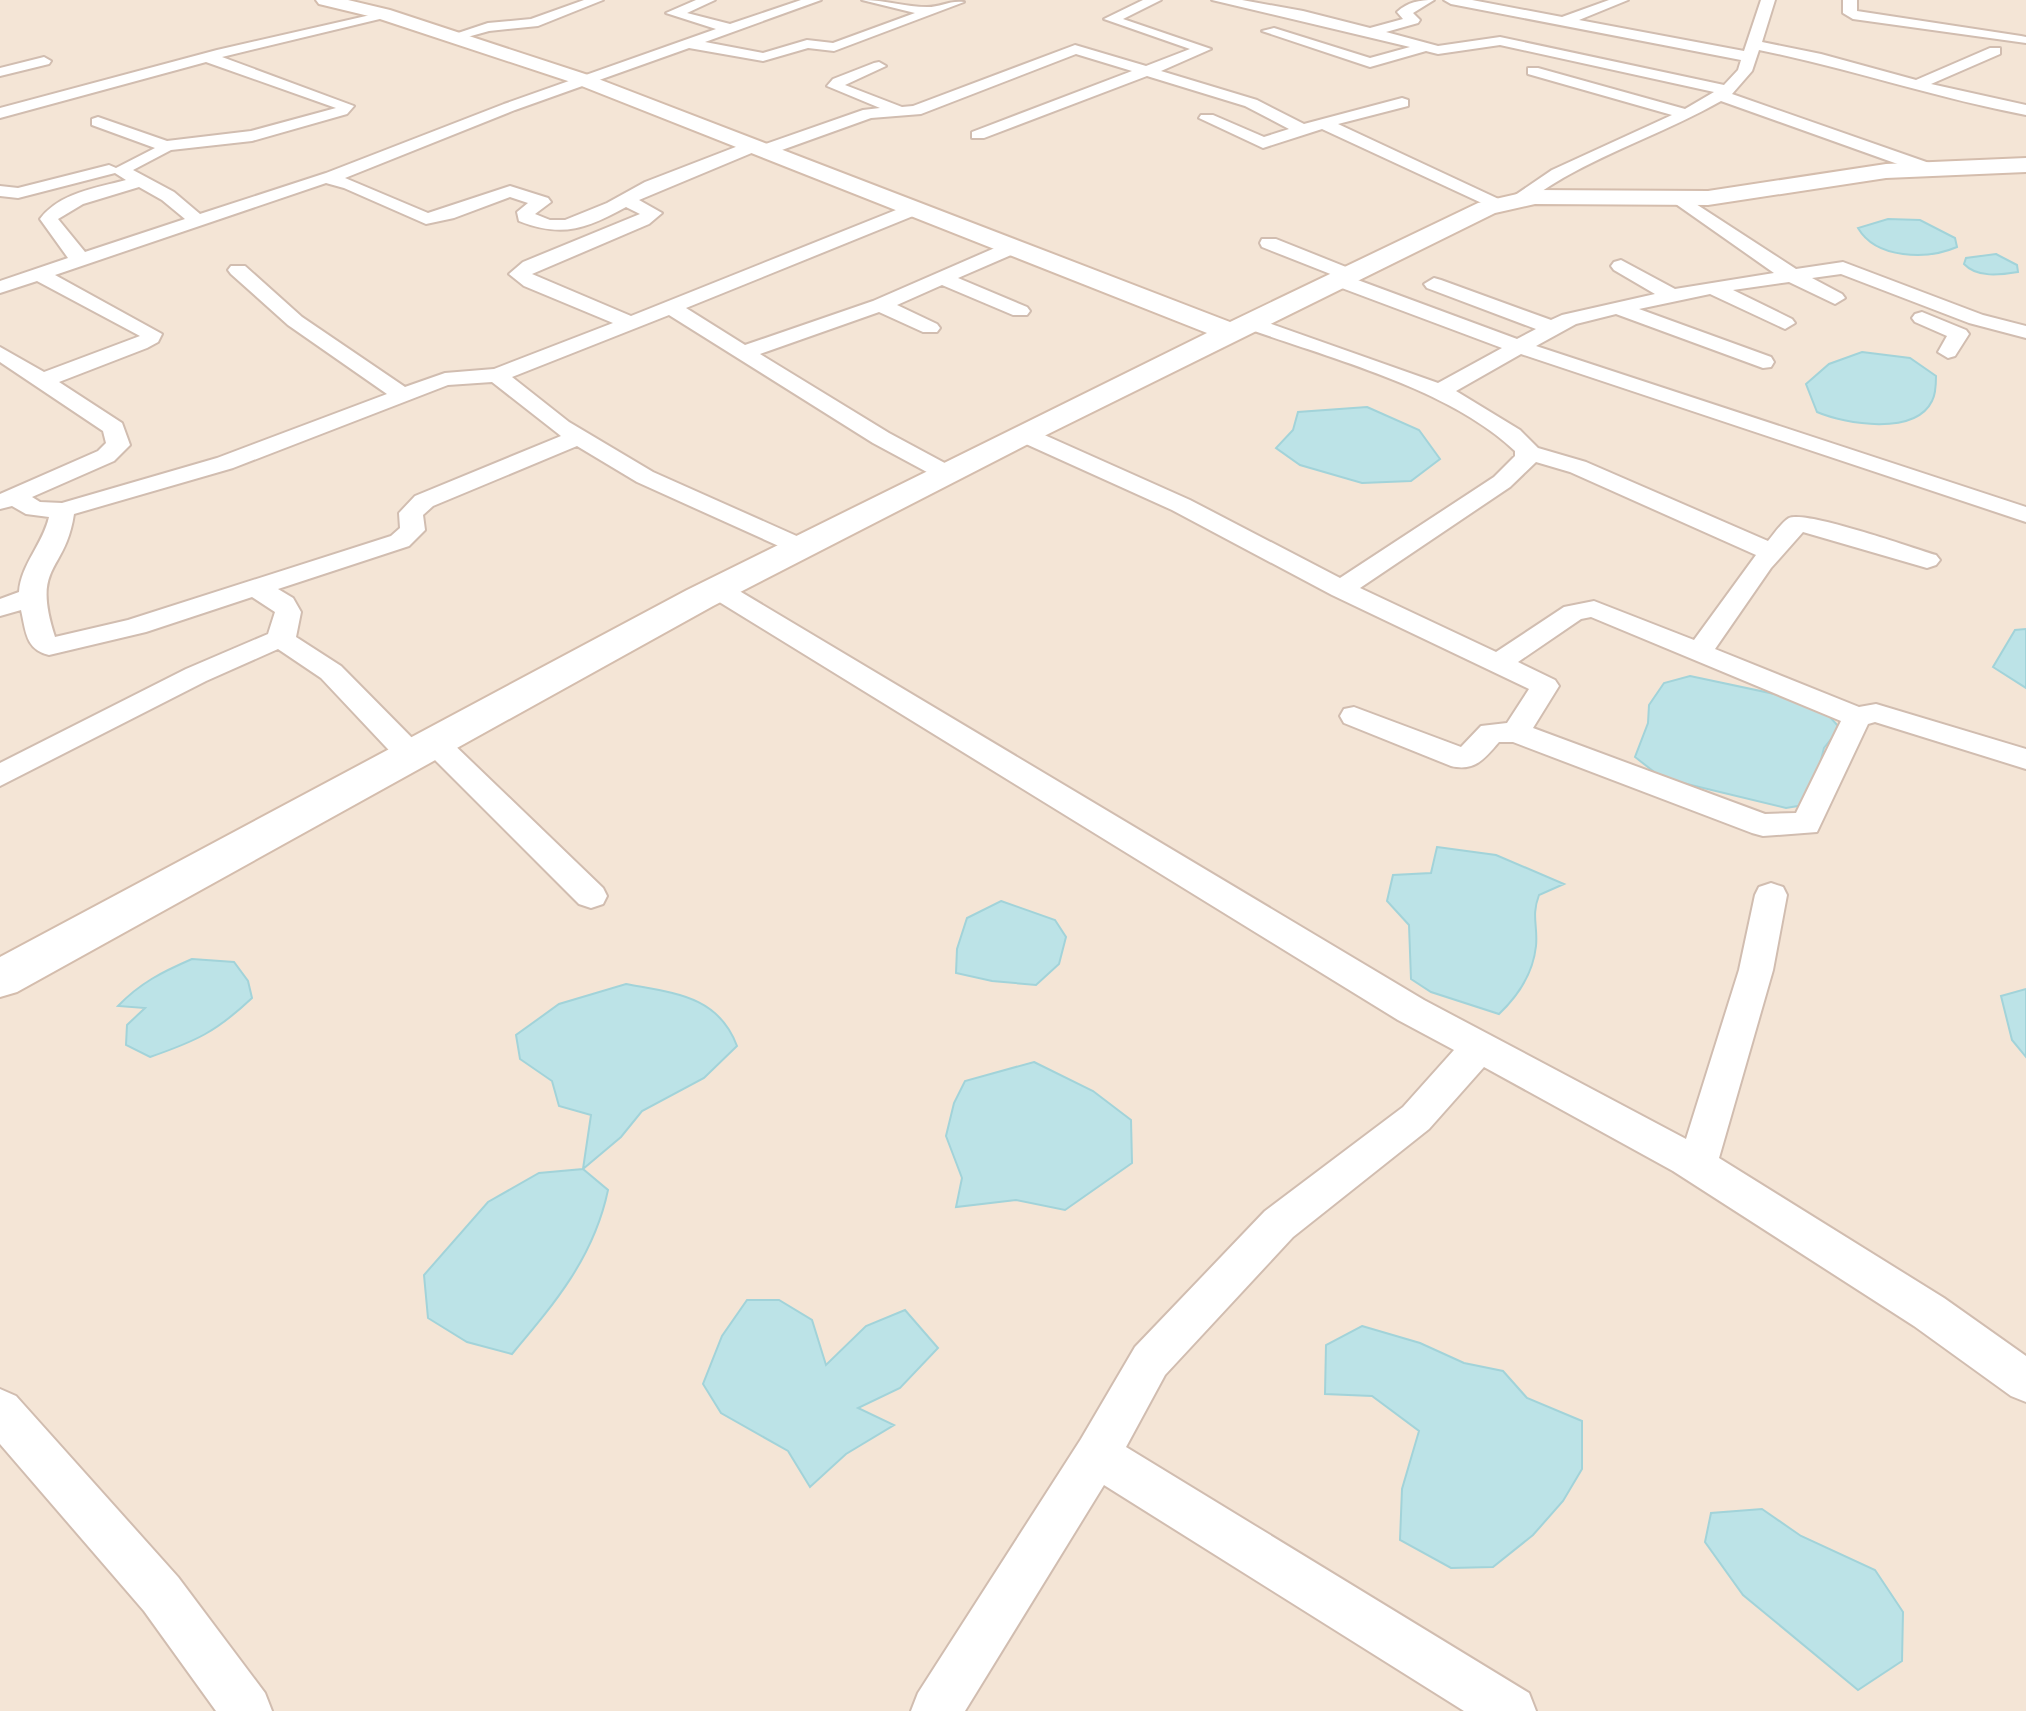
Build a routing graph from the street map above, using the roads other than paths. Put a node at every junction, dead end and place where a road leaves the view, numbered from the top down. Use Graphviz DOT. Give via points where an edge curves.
graph roads {
  1 [pos="325,0"];
  2 [pos="596,0"];
  3 [pos="708,0"];
  4 [pos="814,0"];
  5 [pos="869,0"];
  6 [pos="1154,0"];
  7 [pos="1219,0"];
  8 [pos="1427,0"];
  9 [pos="1451,0"];
  10 [pos="1621,0"];
  11 [pos="1768,0"];
  12 [pos="1850,0"];
  13 [pos="957,2"];
  14 [pos="931,12"];
  15 [pos="383,14"];
  16 [pos="761,18"];
  17 [pos="1561,22"];
  18 [pos="789,24"];
  19 [pos="729,28"];
  20 [pos="817,30"];
  21 [pos="1269,31"];
  22 [pos="1369,32"];
  23 [pos="453,37"];
  24 [pos="860,39"];
  25 [pos="2021,40"];
  26 [pos="686,43"];
  27 [pos="187,44"];
  28 [pos="1425,47"];
  29 [pos="1753,51"];
  30 [pos="1995,51"];
  31 [pos="212,56"];
  32 [pos="44,61"];
  33 [pos="879,66"];
  34 [pos="1960,67"];
  35 [pos="1148,71"];
  36 [pos="1533,71"];
  37 [pos="0,72"];
  38 [pos="1985,74"];
  39 [pos="82,76"];
  40 [pos="581,79"];
  41 [pos="1066,81"];
  42 [pos="103,85"];
  43 [pos="1917,85"];
  44 [pos="1999,88"];
  45 [pos="1096,91"];
  46 [pos="1724,92"];
  47 [pos="2026,93"];
  48 [pos="0,95"];
  49 [pos="1402,103"];
  50 [pos="27,106"];
  51 [pos="2026,110"];
  52 [pos="906,112"];
  53 [pos="0,113"];
  54 [pos="1687,114"];
  55 [pos="1207,118"];
  56 [pos="98,122"];
  57 [pos="1323,123"];
  58 [pos="1303,130"];
  59 [pos="978,135"];
  60 [pos="166,146"];
  61 [pos="757,149"];
  62 [pos="2026,165"];
  63 [pos="124,167"];
  64 [pos="1926,168"];
  65 [pos="329,178"];
  66 [pos="141,181"];
  67 [pos="0,191"];
  68 [pos="1679,198"];
  69 [pos="624,199"];
  70 [pos="1506,204"];
  71 [pos="912,210"];
  72 [pos="199,222"];
  73 [pos="1269,243"];
  74 [pos="1011,248"];
  75 [pos="82,260"];
  76 [pos="1621,266"];
  77 [pos="238,270"];
  78 [pos="1821,272"];
  79 [pos="41,275"];
  80 [pos="1790,277"];
  81 [pos="942,278"];
  82 [pos="1344,278"];
  83 [pos="1434,284"];
  84 [pos="0,287"];
  85 [pos="1713,288"];
  86 [pos="1673,296"];
  87 [pos="1835,298"];
  88 [pos="880,305"];
  89 [pos="671,308"];
  90 [pos="1618,308"];
  91 [pos="1020,311"];
  92 [pos="632,323"];
  93 [pos="1785,323"];
  94 [pos="930,328"];
  95 [pos="1239,328"];
  96 [pos="1553,328"];
  97 [pos="2026,332"];
  98 [pos="1519,347"];
  99 [pos="1948,352"];
  100 [pos="0,353"];
  101 [pos="743,353"];
  102 [pos="1763,362"];
  103 [pos="497,375"];
  104 [pos="44,380"];
  105 [pos="1440,391"];
  106 [pos="403,395"];
  107 [pos="1023,434"];
  108 [pos="579,437"];
  109 [pos="1527,452"];
  110 [pos="946,473"];
  111 [pos="7,500"];
  112 [pos="63,510"];
  113 [pos="2026,515"];
  114 [pos="801,547"];
  115 [pos="1771,552"];
  116 [pos="1927,560"];
  117 [pos="250,587"];
  118 [pos="717,589"];
  119 [pos="1341,589"];
  120 [pos="31,597"];
  121 [pos="0,608"];
  122 [pos="283,637"];
  123 [pos="1699,652"];
  124 [pos="1497,664"];
  125 [pos="1354,716"];
  126 [pos="1857,717"];
  127 [pos="1516,732"];
  128 [pos="424,749"];
  129 [pos="2026,759"];
  130 [pos="0,776"];
  131 [pos="1771,895"];
  132 [pos="591,896"];
  133 [pos="0,979"];
  134 [pos="1479,1047"];
  135 [pos="1697,1166"];
  136 [pos="2026,1381"];
  137 [pos="0,1411"];
  138 [pos="1097,1455"];
  139 [pos="247,1711"];
  140 [pos="936,1711"];
  141 [pos="1511,1711"];
  1 -- 15 [label="main road"];
  2 -- 23 [label="street" via="533,23"];
  3 -- 19 [label="street" via="673,13"];
  4 -- 16 [label="street"];
  5 -- 14 [label="street"];
  6 -- 35 [label="street" via="1111,19 1204,49"];
  7 -- 22 [label="street"];
  8 -- 22 [label="street" via="1404,12 1413,20"];
  9 -- 17 [label="street"];
  10 -- 17 [label="street"];
  11 -- 29 [label="street"];
  12 -- 25 [label="street" via="1853,15"];
  13 -- 14 [label="street"];
  14 -- 24 [label="street"];
  15 -- 23 [label="main road"];
  15 -- 31 [label="street"];
  16 -- 18 [label="street"];
  16 -- 19 [label="street"];
  17 -- 29 [label="street"];
  19 -- 26 [label="street"];
  20 -- 24 [label="street"];
  21 -- 28 [label="street" via="1370,63"];
  22 -- 28 [label="street"];
  23 -- 40 [label="main road"];
  24 -- 26 [label="street" via="834,47 799,46 763,57"];
  26 -- 40 [label="street"];
  27 -- 31 [label="street"];
  28 -- 46 [label="street" via="1449,51 1500,41"];
  29 -- 43 [label="street" via="1821,58"];
  29 -- 46 [label="street" via="1745,71"];
  30 -- 34 [label="street"];
  31 -- 42 [label="street"];
  31 -- 60 [label="street" via="346,106 252,136"];
  32 -- 37 [label="street"];
  33 -- 52 [label="street" via="835,86"];
  34 -- 38 [label="street"];
  34 -- 43 [label="street"];
  35 -- 45 [label="street"];
  35 -- 52 [label="street" via="1070,49"];
  35 -- 58 [label="street" via="1251,103"];
  36 -- 54 [label="street"];
  39 -- 42 [label="street"];
  40 -- 61 [label="main road"];
  40 -- 65 [label="street"];
  41 -- 45 [label="street"];
  42 -- 50 [label="street"];
  43 -- 51 [label="street"];
  44 -- 47 [label="street"];
  45 -- 59 [label="street"];
  46 -- 54 [label="street"];
  46 -- 64 [label="street"];
  48 -- 50 [label="street"];
  49 -- 57 [label="street"];
  50 -- 53 [label="street"];
  52 -- 61 [label="street" via="869,113"];
  54 -- 70 [label="street"];
  55 -- 58 [label="street" via="1254,142"];
  56 -- 60 [label="street"];
  57 -- 58 [label="street"];
  57 -- 70 [label="street"];
  60 -- 63 [label="street"];
  61 -- 69 [label="street"];
  61 -- 71 [label="main road"];
  62 -- 64 [label="main road"];
  63 -- 66 [label="street" via="122,171"];
  63 -- 67 [label="street" via="18,193"];
  64 -- 68 [label="main road"];
  65 -- 69 [label="street" via="426,219 514,191 542,202 525,217 561,227"];
  65 -- 72 [label="street"];
  66 -- 72 [label="street"];
  66 -- 75 [label="street" via="53,212 52,225"];
  68 -- 70 [label="main road" via="1535,197"];
  68 -- 80 [label="street"];
  69 -- 92 [label="street" via="653,213 519,274"];
  70 -- 82 [label="main road" via="1487,208"];
  71 -- 74 [label="main road"];
  71 -- 89 [label="street"];
  72 -- 75 [label="street"];
  73 -- 82 [label="street"];
  74 -- 81 [label="street"];
  74 -- 95 [label="main road"];
  75 -- 79 [label="street"];
  76 -- 86 [label="street"];
  77 -- 106 [label="street" via="295,321"];
  78 -- 80 [label="street"];
  78 -- 97 [label="street" via="1851,269 1963,314"];
  78 -- 99 [label="street" via="1957,332"];
  79 -- 84 [label="street"];
  79 -- 104 [label="street" via="152,334 140,344"];
  80 -- 85 [label="street"];
  80 -- 87 [label="street"];
  81 -- 88 [label="street"];
  81 -- 91 [label="street"];
  82 -- 95 [label="main road"];
  82 -- 98 [label="street"];
  83 -- 96 [label="street"];
  85 -- 86 [label="street"];
  85 -- 93 [label="street"];
  86 -- 90 [label="street"];
  88 -- 94 [label="street"];
  88 -- 101 [label="street"];
  89 -- 92 [label="street"];
  89 -- 101 [label="street"];
  90 -- 96 [label="street"];
  90 -- 102 [label="street"];
  92 -- 103 [label="street"];
  95 -- 105 [label="street"];
  95 -- 107 [label="main road"];
  96 -- 98 [label="street"];
  98 -- 105 [label="street"];
  98 -- 113 [label="street"];
  100 -- 104 [label="street"];
  101 -- 110 [label="street"];
  103 -- 106 [label="street" via="453,377"];
  103 -- 108 [label="street"];
  104 -- 111 [label="street" via="114,428 118,445 106,456"];
  105 -- 109 [label="street" via="1512,435"];
  106 -- 112 [label="street" via="225,463"];
  107 -- 110 [label="main road"];
  107 -- 119 [label="street" via="1181,505"];
  108 -- 114 [label="street" via="645,477"];
  108 -- 117 [label="street" via="424,501 411,513 413,530 400,541"];
  109 -- 115 [label="street" via="1578,467"];
  109 -- 119 [label="street" via="1502,482"];
  110 -- 114 [label="main road"];
  111 -- 112 [label="street"];
  112 -- 120 [label="street" via="61,530 35,575"];
  114 -- 118 [label="main road"];
  115 -- 116 [label="street" via="1797,524"];
  115 -- 123 [label="street"];
  117 -- 120 [label="street" via="136,626 49,647 44,645"];
  117 -- 122 [label="street" via="284,604 288,612"];
  118 -- 128 [label="main road"];
  118 -- 134 [label="street"];
  119 -- 124 [label="street"];
  120 -- 121 [label="street"];
  122 -- 128 [label="street"];
  122 -- 130 [label="street" via="196,675"];
  123 -- 124 [label="street" via="1601,610 1585,609"];
  123 -- 126 [label="street"];
  124 -- 127 [label="street" via="1545,686"];
  125 -- 127 [label="street" via="1462,759 1491,733"];
  126 -- 127 [label="street" via="1806,824 1763,825"];
  126 -- 129 [label="street" via="1876,713"];
  128 -- 132 [label="street"];
  128 -- 133 [label="main road"];
  131 -- 135 [label="street" via="1756,970"];
  134 -- 135 [label="street"];
  134 -- 138 [label="street" via="1416,1118 1279,1224 1150,1361"];
  135 -- 136 [label="street" via="1929,1312"];
  137 -- 139 [label="street" via="161,1594"];
  138 -- 140 [label="street"];
  138 -- 141 [label="street"];
}
